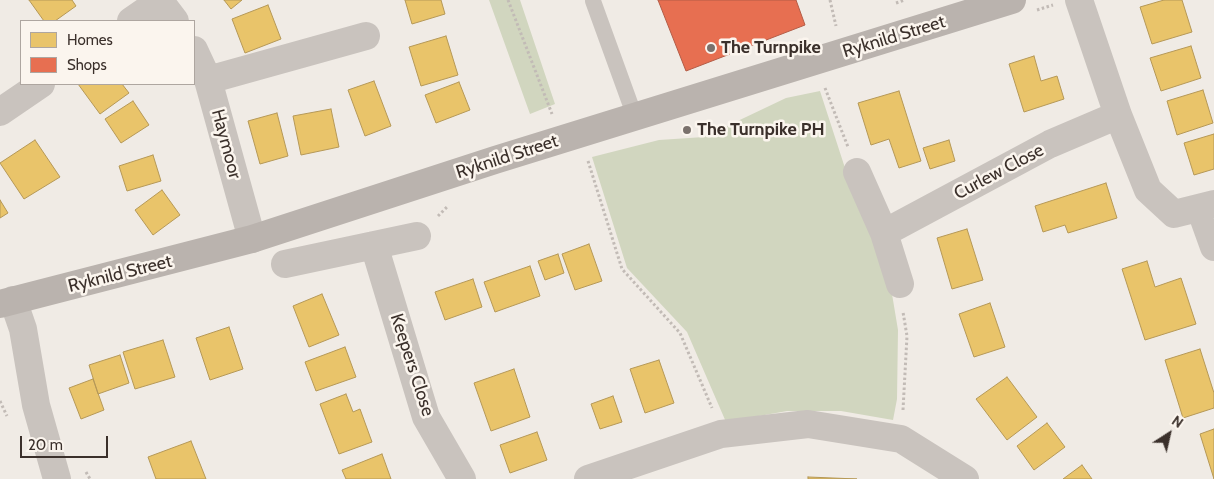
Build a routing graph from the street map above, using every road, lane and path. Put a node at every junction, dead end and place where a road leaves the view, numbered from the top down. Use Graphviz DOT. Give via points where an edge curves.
graph roads {
  1 [pos="508,0"];
  2 [pos="1012,0"];
  3 [pos="1079,0"];
  4 [pos="593,1"];
  5 [pos="165,7"];
  6 [pos="132,20"];
  7 [pos="366,36"];
  8 [pos="195,52"];
  9 [pos="208,80"];
  10 [pos="824,84"];
  11 [pos="40,85"];
  12 [pos="0,112"];
  13 [pos="1118,115"];
  14 [pos="635,117"];
  15 [pos="570,137"];
  16 [pos="857,172"];
  17 [pos="1207,206"];
  18 [pos="884,234"];
  19 [pos="417,236"];
  20 [pos="252,239"];
  21 [pos="374,245"];
  22 [pos="1214,247"];
  23 [pos="285,264"];
  24 [pos="900,284"];
  25 [pos="7,302"];
  26 [pos="721,434"];
  27 [pos="901,439"];
  28 [pos="57,479"];
  29 [pos="462,479"];
  30 [pos="588,479"];
  31 [pos="965,479"];
  1 -- 15 [label="path"];
  2 -- 14 [label="street, Ryknild Street"];
  3 -- 13 [label="street"];
  4 -- 14 [label="lane"];
  5 -- 6 [label="street"];
  7 -- 9 [label="street"];
  8 -- 9 [label="street, Haymoor"];
  9 -- 20 [label="street, Haymoor"];
  10 -- 16 [label="path"];
  11 -- 12 [label="street"];
  13 -- 17 [label="street" via="1148,190 1174,214"];
  13 -- 18 [label="street, Curlew Close" via="1050,144"];
  14 -- 15 [label="street, Ryknild Street"];
  15 -- 20 [label="street, Ryknild Street"];
  15 -- 26 [label="path" via="622,269 680,333"];
  16 -- 18 [label="street"];
  17 -- 22 [label="street"];
  18 -- 24 [label="street"];
  19 -- 21 [label="street"];
  20 -- 25 [label="street, Ryknild Street"];
  21 -- 23 [label="street"];
  21 -- 29 [label="street, Keepers Close" via="426,417"];
  24 -- 27 [label="path" via="907,336"];
  25 -- 28 [label="street" via="23,329 36,405"];
  26 -- 27 [label="street" via="808,424"];
  26 -- 30 [label="street"];
  27 -- 31 [label="street"];
}
